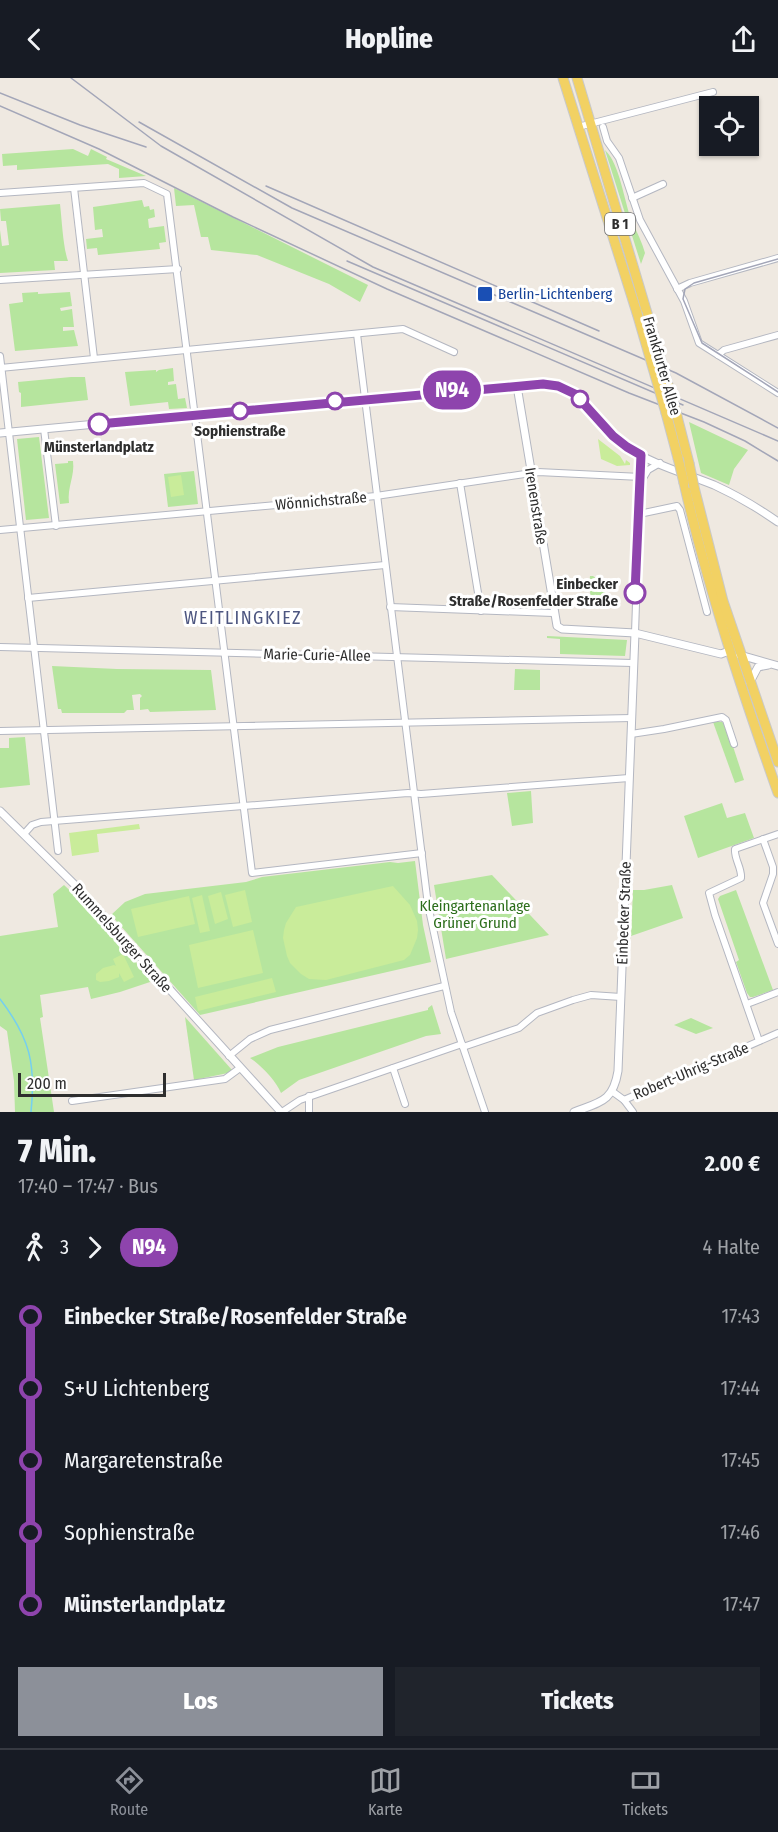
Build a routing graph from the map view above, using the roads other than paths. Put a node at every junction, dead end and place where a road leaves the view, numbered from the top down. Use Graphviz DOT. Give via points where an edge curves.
graph roads {
  1 [pos="563,78"];
  2 [pos="577,78"];
  3 [pos="713,92"];
  4 [pos="589,125"];
  5 [pos="578,127"];
  6 [pos="603,127"];
  7 [pos="663,184"];
  8 [pos="74,188"];
  9 [pos="0,194"];
  10 [pos="632,198"];
  11 [pos="778,258"];
  12 [pos="178,269"];
  13 [pos="84,275"];
  14 [pos="0,280"];
  15 [pos="677,289"];
  16 [pos="357,333"];
  17 [pos="778,335"];
  18 [pos="187,350"];
  19 [pos="454,351"];
  20 [pos="0,356"];
  21 [pos="718,356"];
  22 [pos="94,358"];
  23 [pos="1,368"];
  24 [pos="517,386"];
  25 [pos="778,393"];
  26 [pos="364,398"];
  27 [pos="195,415"];
  28 [pos="44,429"];
  29 [pos="9,432"];
  30 [pos="0,433"];
  31 [pos="641,455"];
  32 [pos="660,464"];
  33 [pos="531,474"];
  34 [pos="640,480"];
  35 [pos="460,483"];
  36 [pos="376,496"];
  37 [pos="206,512"];
  38 [pos="639,514"];
  39 [pos="778,522"];
  40 [pos="56,526"];
  41 [pos="20,529"];
  42 [pos="0,530"];
  43 [pos="385,564"];
  44 [pos="215,580"];
  45 [pos="28,598"];
  46 [pos="390,607"];
  47 [pos="481,610"];
  48 [pos="707,612"];
  49 [pos="554,613"];
  50 [pos="634,633"];
  51 [pos="0,647"];
  52 [pos="34,648"];
  53 [pos="729,651"];
  54 [pos="224,653"];
  55 [pos="740,655"];
  56 [pos="396,657"];
  57 [pos="633,663"];
  58 [pos="776,665"];
  59 [pos="750,682"];
  60 [pos="632,718"];
  61 [pos="405,722"];
  62 [pos="233,726"];
  63 [pos="44,730"];
  64 [pos="0,731"];
  65 [pos="631,734"];
  66 [pos="734,744"];
  67 [pos="778,762"];
  68 [pos="629,778"];
  69 [pos="414,793"];
  70 [pos="778,793"];
  71 [pos="243,806"];
  72 [pos="0,811"];
  73 [pos="55,821"];
  74 [pos="24,834"];
  75 [pos="778,834"];
  76 [pos="763,839"];
  77 [pos="58,851"];
  78 [pos="422,853"];
  79 [pos="778,944"];
  80 [pos="444,986"];
  81 [pos="778,992"];
  82 [pos="621,997"];
  83 [pos="747,1004"];
  84 [pos="778,1034"];
  85 [pos="759,1041"];
  86 [pos="462,1046"];
  87 [pos="229,1056"];
  88 [pos="240,1068"];
  89 [pos="393,1068"];
  90 [pos="613,1092"];
  91 [pos="309,1096"];
  92 [pos="624,1100"];
  93 [pos="72,1101"];
  94 [pos="405,1104"];
  95 [pos="281,1112"];
  96 [pos="309,1112"];
  97 [pos="485,1112"];
  98 [pos="574,1112"];
  99 [pos="633,1112"];
  1 -- 5 [label="main road, Frankfurter Allee / B 1"];
  2 -- 4 [label="main road, Frankfurter Allee / B 1"];
  3 -- 4 [label="street"];
  4 -- 5 [label="street"];
  4 -- 55 [label="main road, Frankfurter Allee / B 1, bridge" via="677,416 714,570"];
  5 -- 53 [label="main road, Frankfurter Allee / B 1, bridge" via="666,413"];
  6 -- 10 [label="street" via="619,158"];
  7 -- 10 [label="street"];
  8 -- 9 [label="street"];
  8 -- 12 [label="street" via="144,183 167,194"];
  8 -- 13 [label="street"];
  10 -- 15 [label="street"];
  11 -- 15 [label="street"];
  12 -- 13 [label="street"];
  12 -- 18 [label="street"];
  13 -- 14 [label="street"];
  13 -- 22 [label="street"];
  15 -- 21 [label="street" via="699,343"];
  16 -- 18 [label="street"];
  16 -- 19 [label="street" via="405,329"];
  16 -- 26 [label="street"];
  17 -- 21 [label="street"];
  18 -- 22 [label="street"];
  18 -- 27 [label="street"];
  20 -- 23 [label="street"];
  21 -- 25 [label="street"];
  22 -- 23 [label="street"];
  23 -- 29 [label="street"];
  24 -- 26 [label="street"];
  24 -- 31 [label="street" via="543,384 567,389 613,436"];
  24 -- 33 [label="street, Irenenstraße"];
  26 -- 27 [label="street"];
  26 -- 36 [label="street"];
  27 -- 28 [label="street"];
  27 -- 37 [label="street"];
  28 -- 29 [label="street"];
  28 -- 40 [label="street"];
  29 -- 30 [label="street"];
  29 -- 41 [label="street"];
  31 -- 32 [label="street"];
  31 -- 34 [label="street, Einbecker Straße"];
  32 -- 34 [label="street"];
  32 -- 39 [label="street" via="735,495"];
  33 -- 34 [label="street, Wönnichstraße"];
  33 -- 35 [label="street, Wönnichstraße"];
  33 -- 49 [label="street, Irenenstraße"];
  34 -- 38 [label="street, Einbecker Straße"];
  35 -- 36 [label="street, Wönnichstraße"];
  35 -- 47 [label="street"];
  36 -- 37 [label="street, Wönnichstraße"];
  36 -- 43 [label="street"];
  37 -- 40 [label="street, Wönnichstraße"];
  37 -- 44 [label="street"];
  38 -- 48 [label="street" via="677,506 680,510"];
  38 -- 50 [label="street, Einbecker Straße"];
  40 -- 41 [label="street, Wönnichstraße"];
  41 -- 42 [label="street, Wönnichstraße"];
  41 -- 45 [label="street"];
  43 -- 44 [label="street"];
  43 -- 46 [label="street"];
  44 -- 45 [label="street"];
  44 -- 54 [label="street"];
  45 -- 52 [label="street"];
  46 -- 47 [label="street"];
  46 -- 56 [label="street"];
  47 -- 49 [label="street"];
  49 -- 50 [label="street, Irenenstraße" via="557,626 562,629"];
  50 -- 53 [label="street" via="721,654"];
  50 -- 57 [label="street, Einbecker Straße"];
  51 -- 52 [label="street, Marie-Curie-Allee"];
  52 -- 54 [label="street, Marie-Curie-Allee"];
  52 -- 63 [label="street"];
  53 -- 70 [label="main road, B 1"];
  54 -- 56 [label="street, Marie-Curie-Allee"];
  54 -- 62 [label="street"];
  55 -- 58 [label="street"];
  55 -- 59 [label="main road, B 1"];
  56 -- 57 [label="street, Marie-Curie-Allee"];
  56 -- 61 [label="street"];
  57 -- 60 [label="street, Einbecker Straße"];
  58 -- 59 [label="street" via="758,667"];
  59 -- 67 [label="main road, B 1"];
  60 -- 61 [label="street"];
  60 -- 65 [label="street, Einbecker Straße"];
  61 -- 62 [label="street"];
  61 -- 69 [label="street"];
  62 -- 63 [label="street"];
  62 -- 71 [label="street"];
  63 -- 64 [label="street"];
  63 -- 73 [label="street"];
  65 -- 66 [label="street" via="723,717"];
  65 -- 68 [label="street, Einbecker Straße"];
  68 -- 69 [label="street"];
  68 -- 82 [label="street, Einbecker Straße"];
  69 -- 71 [label="street"];
  69 -- 78 [label="street"];
  71 -- 73 [label="street"];
  71 -- 78 [label="street" via="252,873"];
  72 -- 74 [label="street, Rummelsburger Straße"];
  73 -- 74 [label="street" via="32,825"];
  73 -- 77 [label="street"];
  74 -- 87 [label="street, Rummelsburger Straße"];
  75 -- 76 [label="street"];
  76 -- 79 [label="street" via="773,874 763,903"];
  76 -- 83 [label="street" via="735,849 741,878 709,893"];
  78 -- 80 [label="street"];
  80 -- 86 [label="street"];
  80 -- 87 [label="street" via="270,1030 250,1039"];
  81 -- 83 [label="street"];
  82 -- 86 [label="street" via="591,995 573,1000 537,1013 519,1028"];
  82 -- 90 [label="street, Einbecker Straße" via="618,1071"];
  83 -- 85 [label="street"];
  84 -- 85 [label="street, Robert-Uhrig-Straße"];
  85 -- 92 [label="street, Robert-Uhrig-Straße"];
  86 -- 89 [label="street"];
  86 -- 97 [label="street"];
  87 -- 88 [label="street, Rummelsburger Straße"];
  88 -- 93 [label="street" via="225,1079"];
  88 -- 95 [label="street, Rummelsburger Straße"];
  89 -- 91 [label="street"];
  89 -- 94 [label="street"];
  90 -- 92 [label="street, Robert-Uhrig-Straße"];
  90 -- 98 [label="street, Robert-Uhrig-Straße" via="599,1103"];
  91 -- 95 [label="street"];
  91 -- 96 [label="street"];
  92 -- 99 [label="street"];
}
